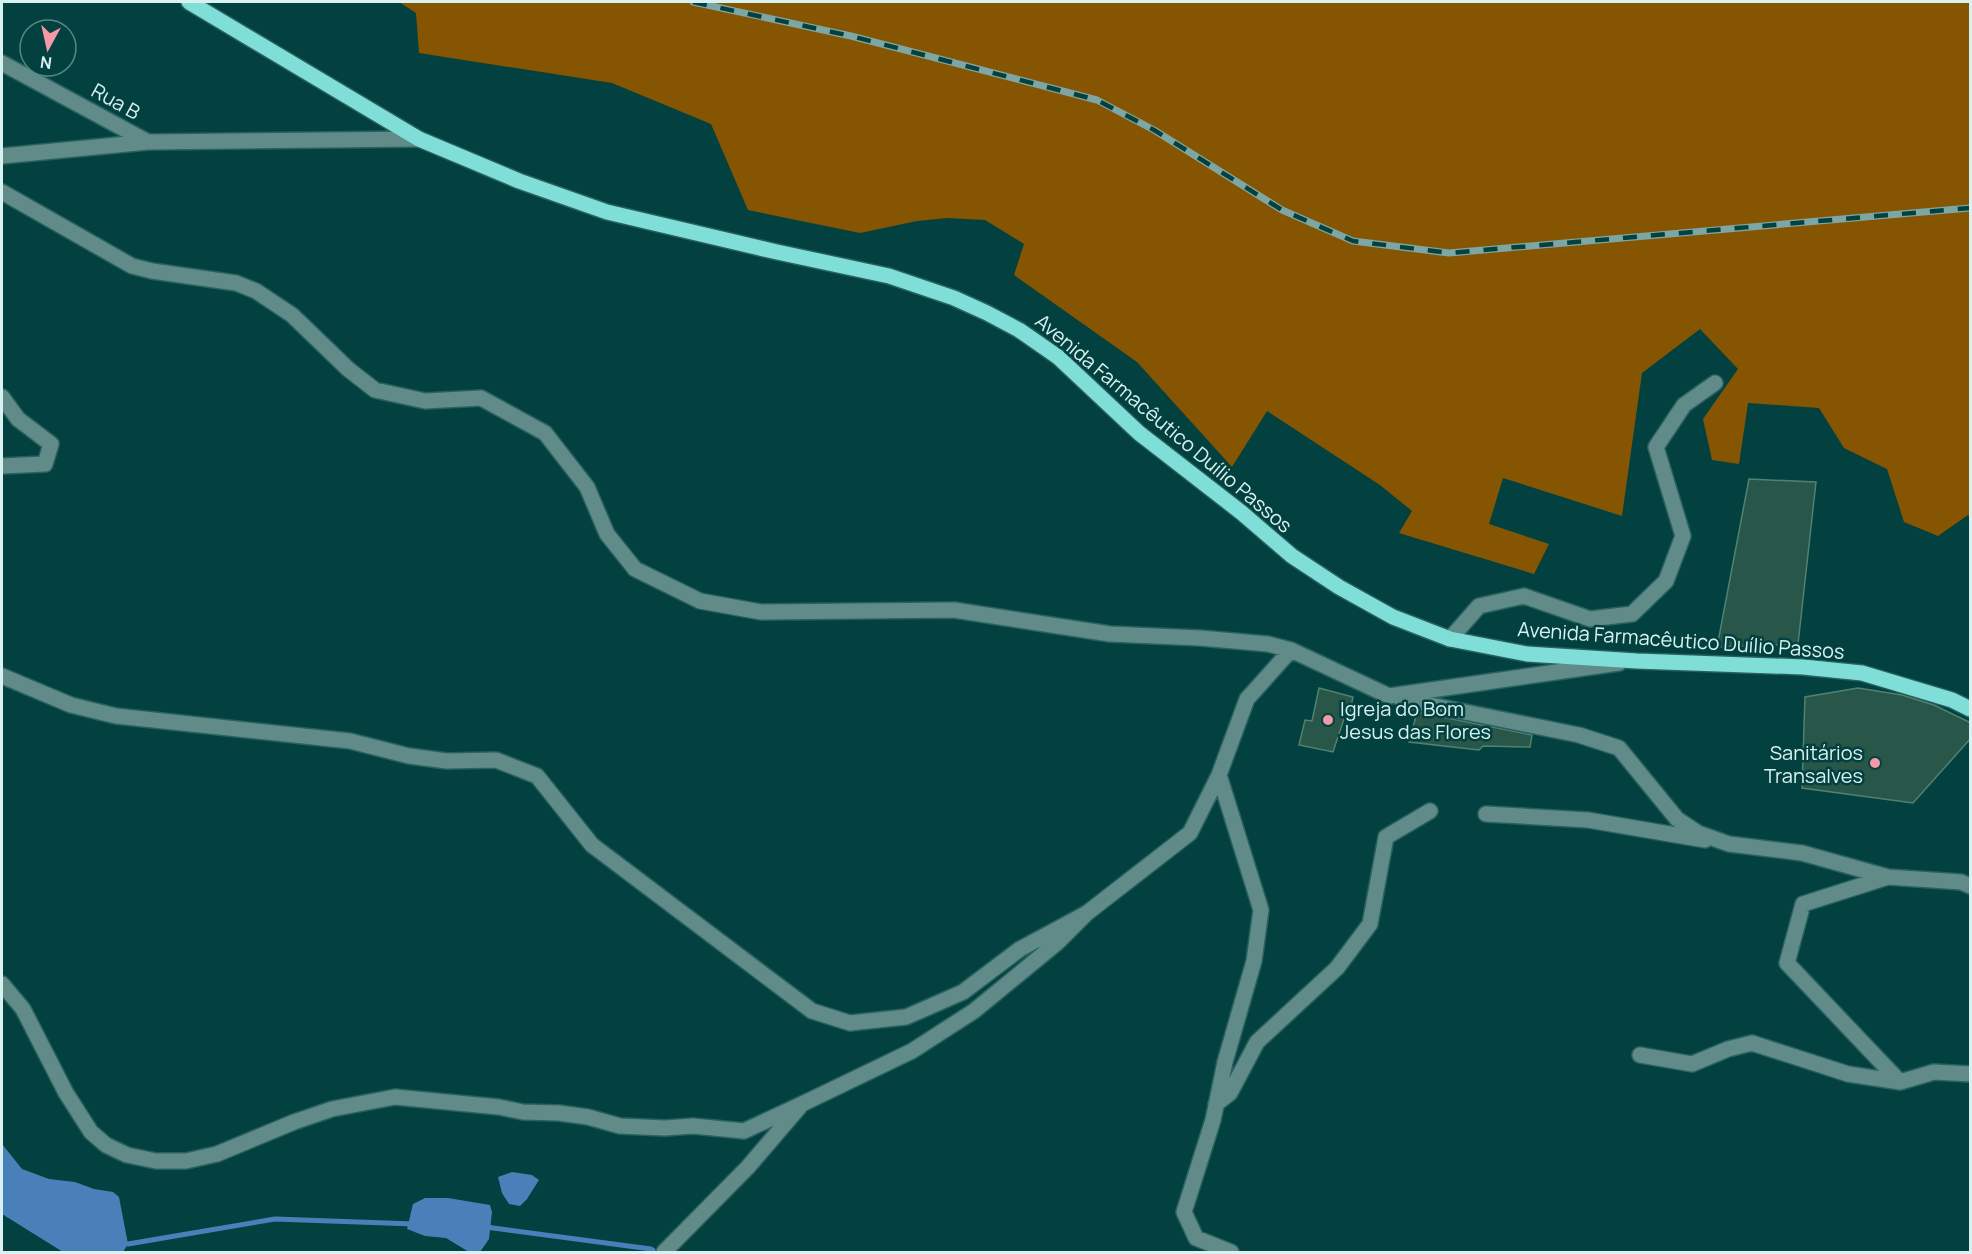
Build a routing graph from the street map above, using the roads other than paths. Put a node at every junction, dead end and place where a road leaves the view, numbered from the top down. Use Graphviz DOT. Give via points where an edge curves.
graph roads {
  1 [pos="189,2"];
  2 [pos="2,63"];
  3 [pos="419,140"];
  4 [pos="148,142"];
  5 [pos="2,156"];
  6 [pos="2,192"];
  7 [pos="1715,383"];
  8 [pos="2,397"];
  9 [pos="2,466"];
  10 [pos="1450,639"];
  11 [pos="1291,650"];
  12 [pos="1637,661"];
  13 [pos="2,676"];
  14 [pos="1389,696"];
  15 [pos="1971,709"];
  16 [pos="1219,775"];
  17 [pos="1430,811"];
  18 [pos="1486,814"];
  19 [pos="1729,844"];
  20 [pos="1888,878"];
  21 [pos="1971,886"];
  22 [pos="1087,913"];
  23 [pos="2,984"];
  24 [pos="1640,1055"];
  25 [pos="1971,1074"];
  26 [pos="1900,1082"];
  27 [pos="802,1104"];
  28 [pos="1216,1104"];
  29 [pos="664,1252"];
  30 [pos="1231,1252"];
  1 -- 3 [label="main road, Avenida Farmacêutico Duílio Passos"];
  2 -- 4 [label="street, Rua B"];
  3 -- 4 [label="street"];
  3 -- 10 [label="main road, Avenida Farmacêutico Duílio Passos" via="607,212 889,276 987,313 1058,357 1139,433 1292,556 1393,617"];
  4 -- 5 [label="street"];
  6 -- 11 [label="street" via="132,266 256,291 292,315 375,390 425,401 481,398 545,433 587,487 607,534 634,569 700,601 761,612 954,610 1110,634 1268,644"];
  7 -- 10 [label="street" via="1684,405 1656,447 1683,536 1666,581 1632,614 1590,619 1524,596 1479,606"];
  8 -- 9 [label="street" via="18,420 51,444 45,464"];
  10 -- 12 [label="main road, Avenida Farmacêutico Duílio Passos" via="1527,654"];
  11 -- 14 [label="street"];
  11 -- 16 [label="street" via="1247,699"];
  12 -- 14 [label="street"];
  12 -- 15 [label="main road, Avenida Farmacêutico Duílio Passos" via="1803,666 1862,673"];
  13 -- 22 [label="street" via="71,705 116,716 350,741 447,761 496,760 537,776 592,845 812,1011 850,1023 906,1017 963,992 1020,949"];
  14 -- 19 [label="street" via="1579,735 1619,748 1677,819"];
  16 -- 22 [label="street" via="1190,833"];
  16 -- 28 [label="street" via="1261,910 1254,961"];
  17 -- 28 [label="street" via="1386,837 1370,924 1337,968 1257,1042 1230,1093"];
  18 -- 19 [label="street" via="1588,820"];
  19 -- 20 [label="street" via="1802,853"];
  20 -- 21 [label="street" via="1961,882"];
  20 -- 26 [label="street" via="1803,904 1787,963"];
  22 -- 27 [label="street" via="974,1011 912,1051"];
  23 -- 27 [label="street" via="23,1009 66,1093 91,1132 127,1155 156,1161 186,1161 217,1154 332,1109 394,1097 559,1113 620,1126 744,1131"];
  24 -- 26 [label="street" via="1692,1064 1752,1043 1848,1074"];
  25 -- 26 [label="street" via="1934,1072"];
  27 -- 29 [label="street" via="748,1167"];
  28 -- 30 [label="street" via="1184,1212 1196,1238"];
}
